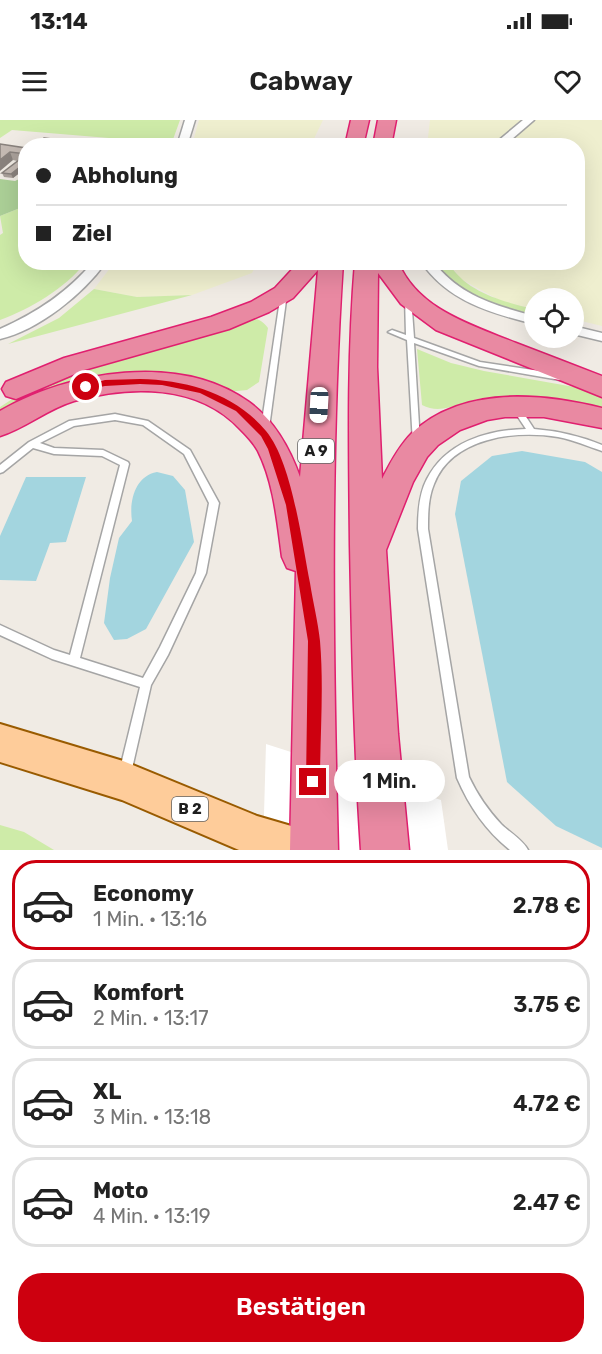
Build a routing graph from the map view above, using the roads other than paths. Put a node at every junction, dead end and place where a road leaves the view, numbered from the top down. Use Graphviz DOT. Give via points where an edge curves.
graph roads {
  1 [pos="190,120"];
  2 [pos="360,120"];
  3 [pos="387,120"];
  4 [pos="529,120"];
  5 [pos="184,138"];
  6 [pos="356,138"];
  7 [pos="384,138"];
  8 [pos="507,138"];
  9 [pos="94,270"];
  10 [pos="306,270"];
  11 [pos="330,270"];
  12 [pos="367,270"];
  13 [pos="390,270"];
  14 [pos="433,270"];
  15 [pos="284,293"];
  16 [pos="408,297"];
  17 [pos="524,317"];
  18 [pos="392,332"];
  19 [pos="584,333"];
  20 [pos="0,335"];
  21 [pos="602,337"];
  22 [pos="411,338"];
  23 [pos="594,384"];
  24 [pos="0,399"];
  25 [pos="523,418"];
  26 [pos="602,418"];
  27 [pos="0,425"];
  28 [pos="264,434"];
  29 [pos="32,444"];
  30 [pos="417,447"];
  31 [pos="602,448"];
  32 [pos="0,470"];
  33 [pos="369,554"];
  34 [pos="0,630"];
  35 [pos="314,641"];
  36 [pos="74,661"];
  37 [pos="146,684"];
  38 [pos="0,743"];
  39 [pos="123,781"];
  40 [pos="263,844"];
  41 [pos="307,850"];
  42 [pos="314,850"];
  43 [pos="385,850"];
  44 [pos="521,850"];
  1 -- 5 [label="street"];
  2 -- 6 [label="highway"];
  3 -- 7 [label="highway"];
  4 -- 8 [label="street"];
  9 -- 20 [label="street" via="62,302"];
  10 -- 15 [label="highway"];
  11 -- 35 [label="highway, A 9" via="317,436"];
  12 -- 33 [label="highway" via="363,359"];
  13 -- 16 [label="highway"];
  14 -- 17 [label="street" via="464,296"];
  15 -- 24 [label="highway" via="220,323 74,364"];
  15 -- 28 [label="lane"];
  16 -- 22 [label="lane"];
  16 -- 23 [label="highway" via="445,324"];
  18 -- 22 [label="lane"];
  19 -- 21 [label="street"];
  22 -- 23 [label="lane" via="479,364"];
  22 -- 30 [label="lane"];
  25 -- 26 [label="highway" via="548,406"];
  25 -- 30 [label="highway" via="487,408 437,430"];
  25 -- 31 [label="lane"];
  25 -- 44 [label="lane" via="456,452 432,477 423,509 463,778 495,829"];
  27 -- 28 [label="highway" via="64,393 105,383 151,382 184,386 215,396 239,409"];
  28 -- 35 [label="highway" via="280,466 291,505"];
  29 -- 32 [label="lane"];
  29 -- 36 [label="lane" via="54,451 103,453 124,464"];
  29 -- 37 [label="lane" via="72,423 115,417 145,423 187,452 214,503 201,573"];
  30 -- 33 [label="highway" via="390,499"];
  33 -- 43 [label="highway"];
  34 -- 36 [label="lane"];
  35 -- 42 [label="highway, A 9"];
  36 -- 37 [label="lane"];
  37 -- 39 [label="lane"];
  38 -- 39 [label="main road, B 2"];
  39 -- 40 [label="main road, B 2"];
  40 -- 41 [label="main road, B 2"];
}
